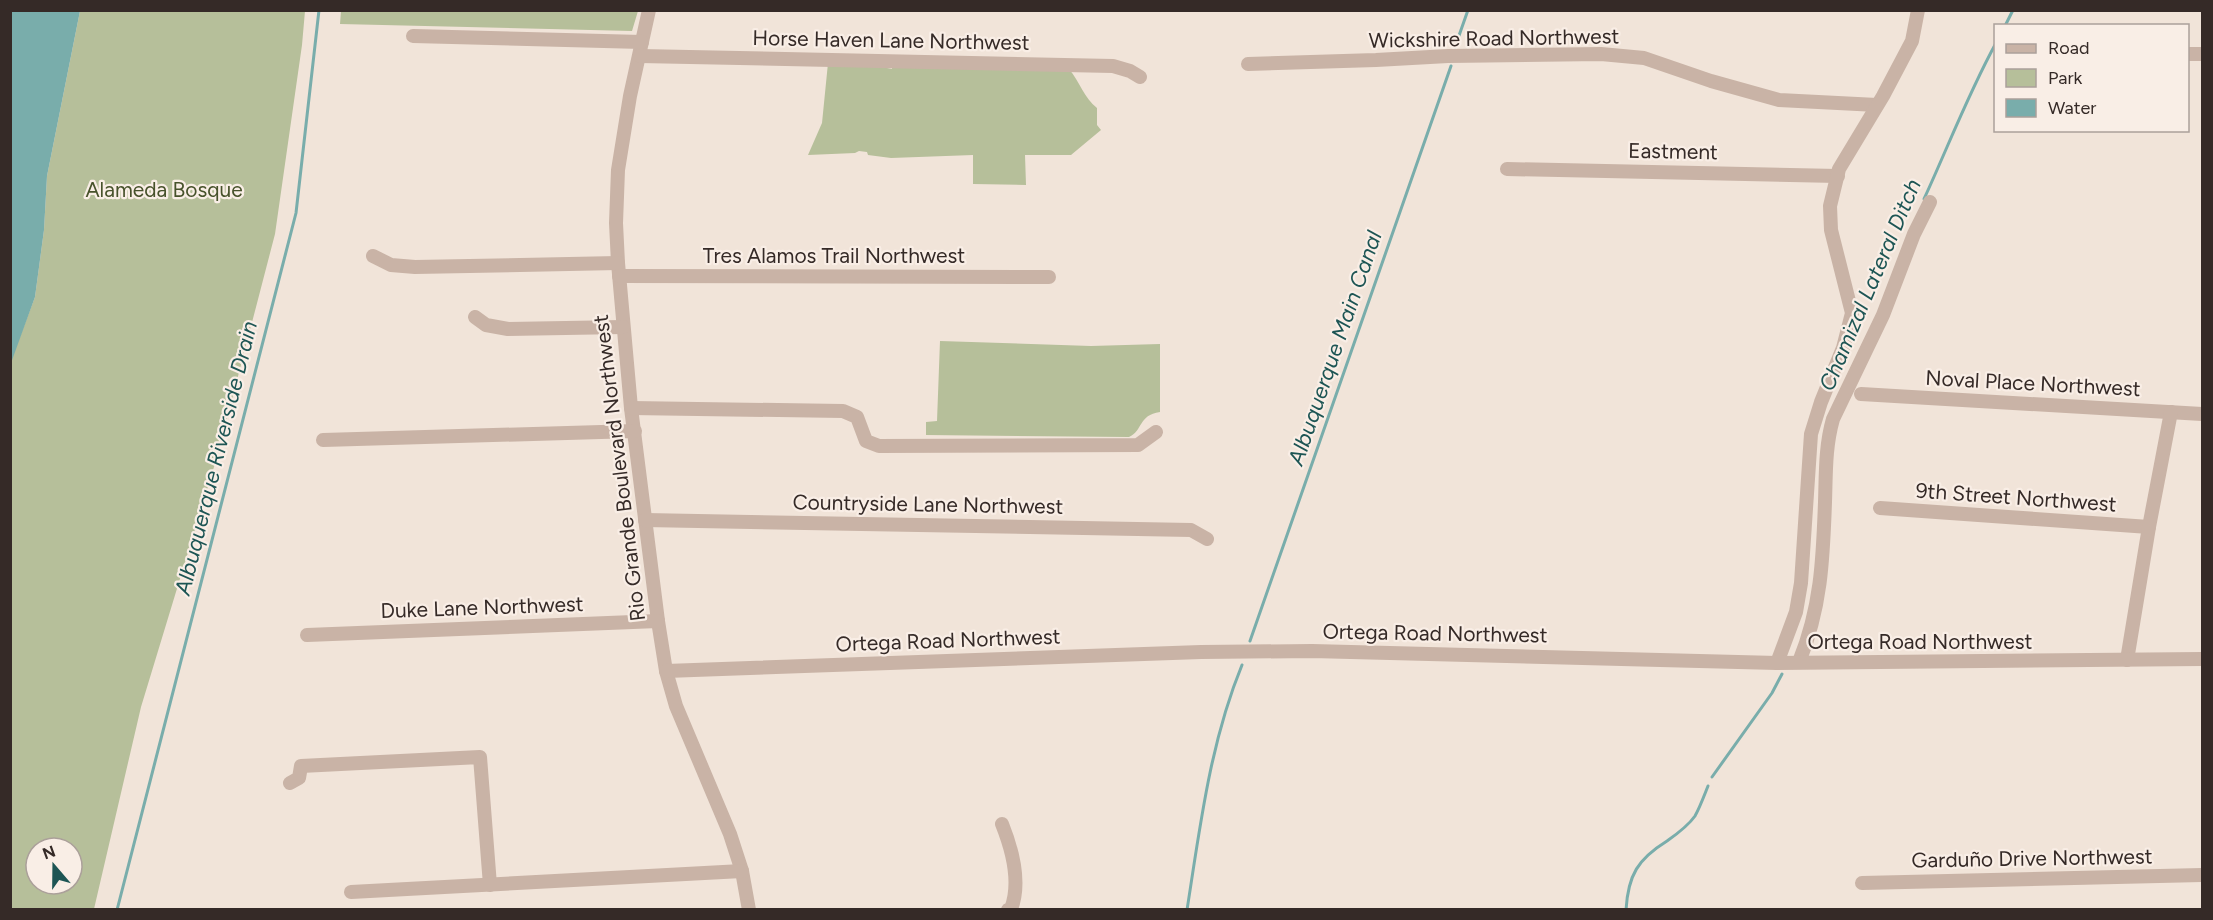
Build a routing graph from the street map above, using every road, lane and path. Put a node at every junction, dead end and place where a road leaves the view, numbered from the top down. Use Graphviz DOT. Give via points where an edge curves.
graph roads {
  1 [pos="649,10"];
  2 [pos="1918,10"];
  3 [pos="413,36"];
  4 [pos="642,42"];
  5 [pos="640,56"];
  6 [pos="1248,64"];
  7 [pos="1140,77"];
  8 [pos="1877,105"];
  9 [pos="1507,169"];
  10 [pos="1838,176"];
  11 [pos="1930,202"];
  12 [pos="373,256"];
  13 [pos="618,269"];
  14 [pos="1049,277"];
  15 [pos="475,317"];
  16 [pos="623,327"];
  17 [pos="1861,394"];
  18 [pos="632,408"];
  19 [pos="2171,412"];
  20 [pos="2202,414"];
  21 [pos="634,431"];
  22 [pos="1156,432"];
  23 [pos="323,440"];
  24 [pos="1880,508"];
  25 [pos="645,520"];
  26 [pos="2149,527"];
  27 [pos="1207,539"];
  28 [pos="658,621"];
  29 [pos="307,635"];
  30 [pos="2202,659"];
  31 [pos="2127,660"];
  32 [pos="1799,662"];
  33 [pos="1777,663"];
  34 [pos="666,671"];
  35 [pos="290,783"];
  36 [pos="1002,824"];
  37 [pos="742,871"];
  38 [pos="2202,875"];
  39 [pos="1862,883"];
  40 [pos="490,885"];
  41 [pos="351,892"];
  42 [pos="749,909"];
  43 [pos="1008,909"];
  1 -- 4 [label="street, Rio Grande Boulevard Northwest"];
  2 -- 8 [label="street" via="1912,41"];
  3 -- 4 [label="street"];
  4 -- 5 [label="street, Rio Grande Boulevard Northwest"];
  5 -- 7 [label="street, Horse Haven Lane Northwest" via="1113,66"];
  5 -- 13 [label="street, Rio Grande Boulevard Northwest" via="618,170"];
  6 -- 8 [label="street, Wickshire Road Northwest" via="1601,54 1644,58 1779,100"];
  8 -- 10 [label="street"];
  9 -- 10 [label="street, Eastment"];
  10 -- 33 [label="street" via="1830,206 1832,230 1852,313 1811,434 1801,583 1796,612"];
  11 -- 32 [label="street" via="1829,432 1820,590 1811,634"];
  12 -- 13 [label="street, Tres Alamos Trail Northwest" via="391,265 415,267"];
  13 -- 14 [label="street, Tres Alamos Trail Northwest"];
  13 -- 16 [label="street, Rio Grande Boulevard Northwest"];
  15 -- 16 [label="street" via="486,326 508,329"];
  16 -- 18 [label="street, Rio Grande Boulevard Northwest"];
  17 -- 19 [label="street, Noval Place Northwest"];
  18 -- 21 [label="street, Rio Grande Boulevard Northwest"];
  18 -- 22 [label="street" via="850,412 857,417 866,441 879,446 1138,445"];
  19 -- 20 [label="street, Noval Place Northwest"];
  19 -- 26 [label="street"];
  21 -- 23 [label="street"];
  21 -- 25 [label="street, Rio Grande Boulevard Northwest"];
  24 -- 26 [label="street, 9th Street Northwest"];
  25 -- 27 [label="street, Countryside Lane Northwest" via="1191,530"];
  25 -- 28 [label="street, Rio Grande Boulevard Northwest"];
  26 -- 31 [label="street"];
  28 -- 29 [label="street, Duke Lane Northwest"];
  28 -- 34 [label="street, Rio Grande Boulevard Northwest"];
  30 -- 31 [label="street, Ortega Road Northwest"];
  31 -- 32 [label="street, Ortega Road Northwest"];
  32 -- 33 [label="street, Ortega Road Northwest"];
  33 -- 34 [label="street, Ortega Road Northwest" via="1312,651"];
  34 -- 37 [label="street, Rio Grande Boulevard Northwest" via="676,706"];
  35 -- 40 [label="street" via="299,778 301,766 480,757"];
  36 -- 43 [label="street" via="1015,876 1014,901"];
  37 -- 40 [label="street"];
  37 -- 42 [label="street, Rio Grande Boulevard Northwest"];
  38 -- 39 [label="street, Garduño Drive Northwest"];
  40 -- 41 [label="street"];
}
